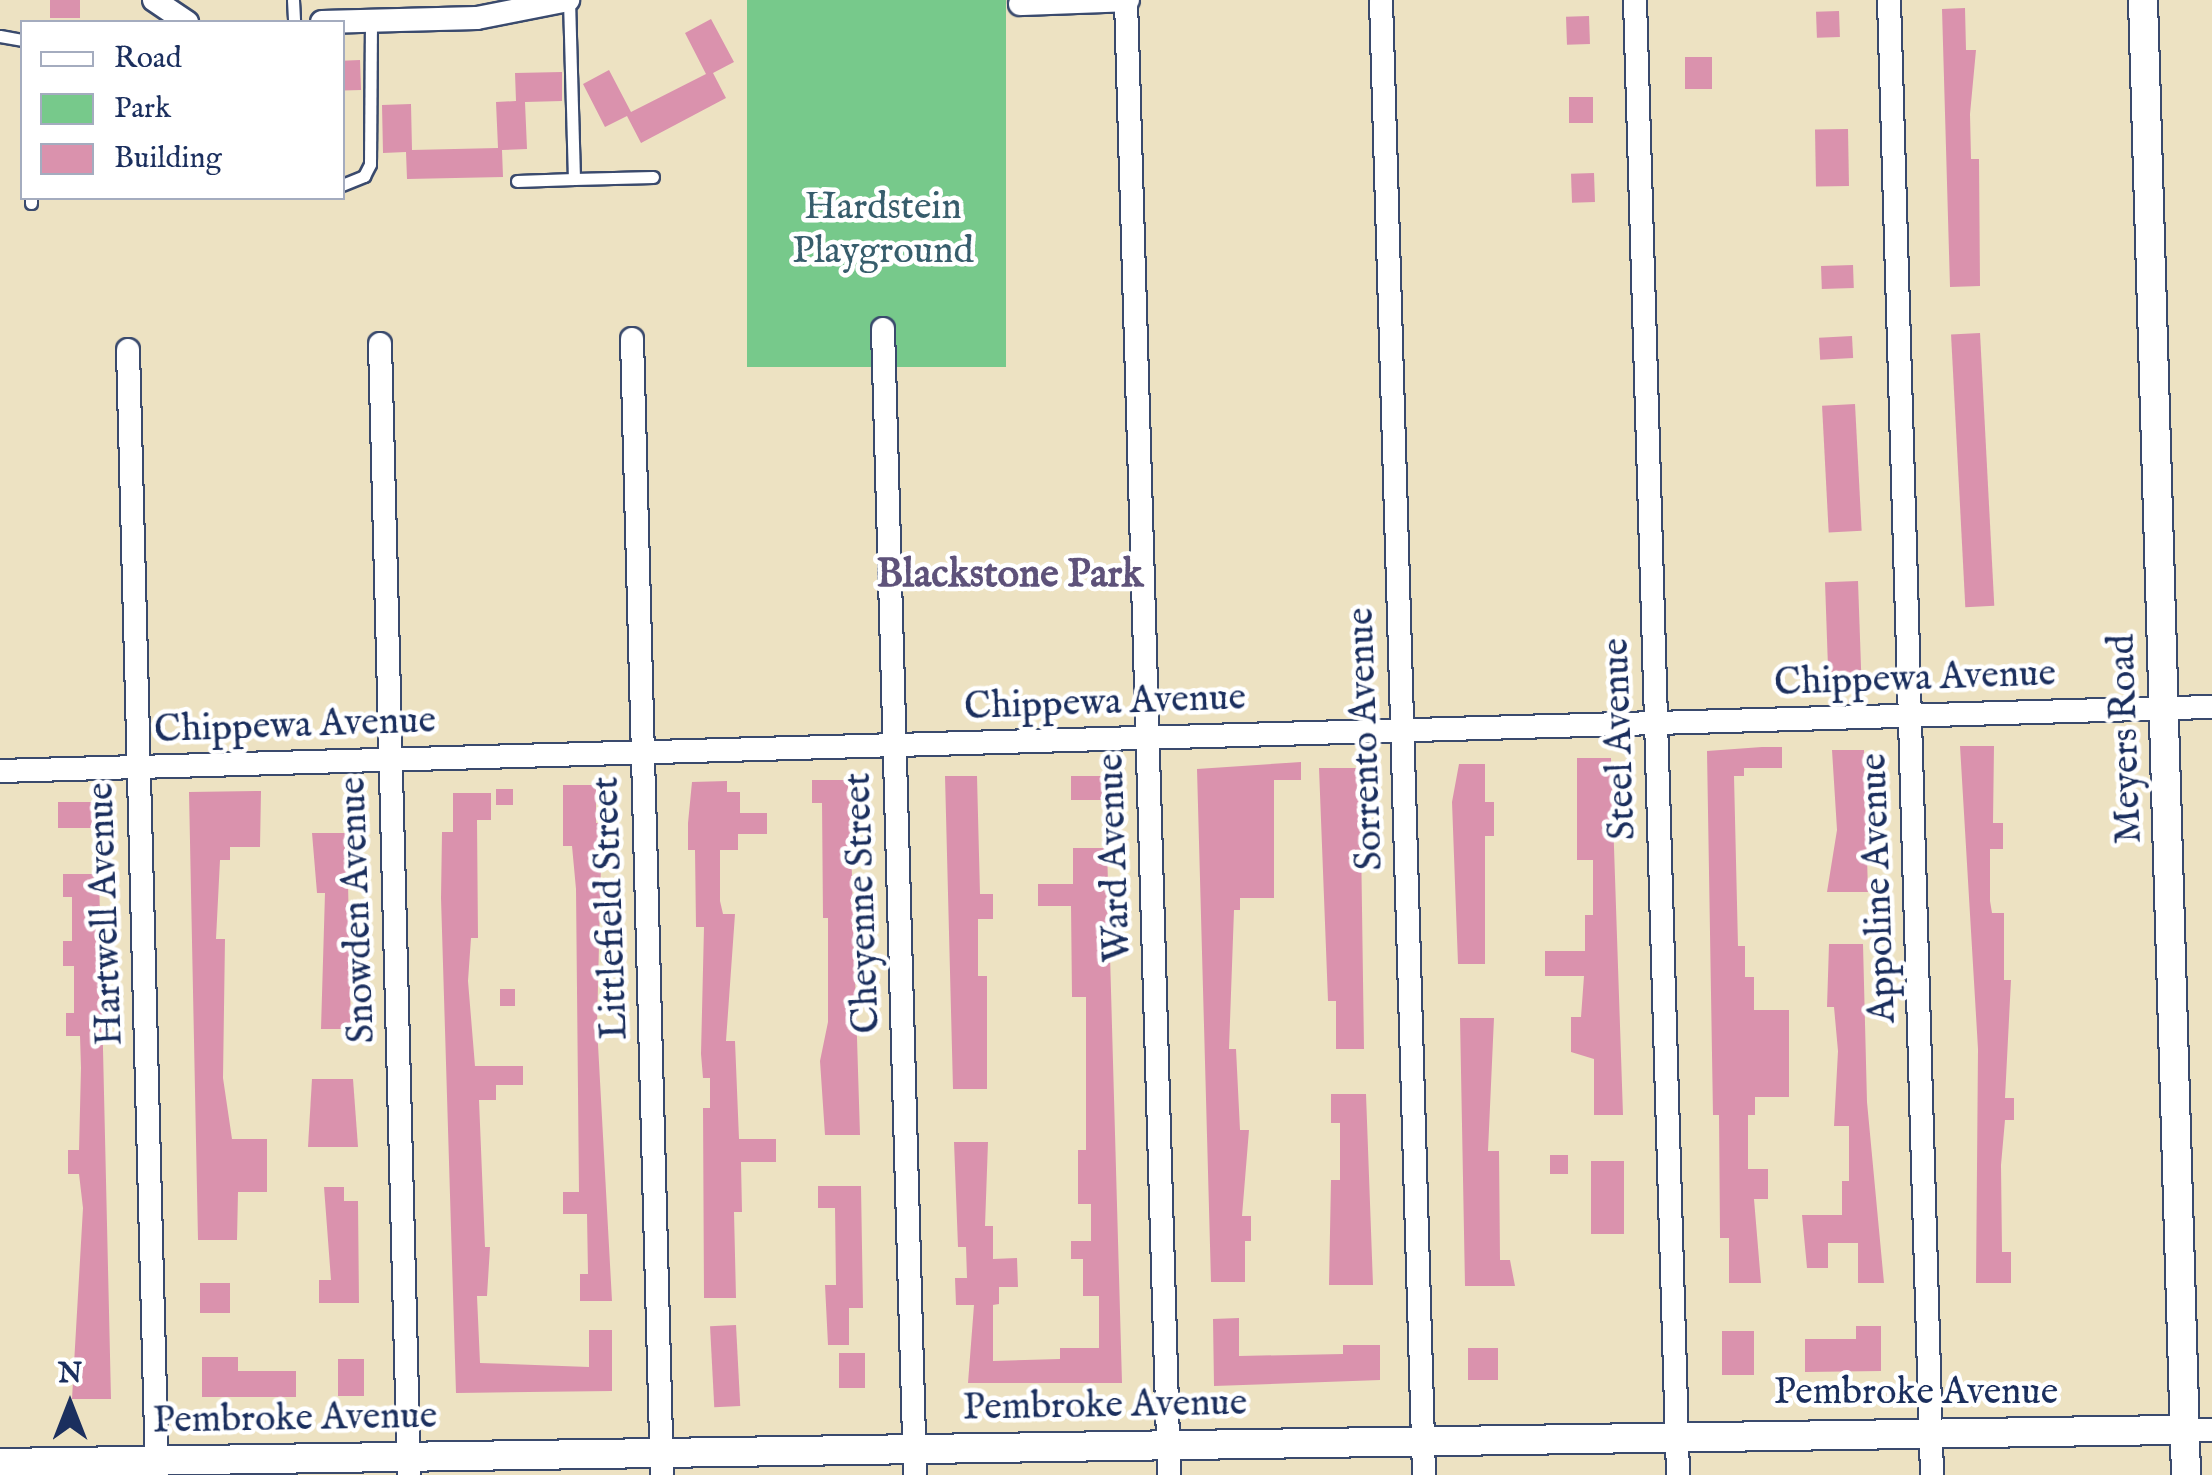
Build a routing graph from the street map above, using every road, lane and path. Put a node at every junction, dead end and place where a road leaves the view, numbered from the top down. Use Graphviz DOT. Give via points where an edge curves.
graph roads {
  1 [pos="154,0"];
  2 [pos="568,0"];
  3 [pos="1127,0"];
  4 [pos="1380,0"];
  5 [pos="1635,0"];
  6 [pos="1889,0"];
  7 [pos="2143,0"];
  8 [pos="1020,4"];
  9 [pos="184,20"];
  10 [pos="345,22"];
  11 [pos="371,22"];
  12 [pos="653,176"];
  13 [pos="574,179"];
  14 [pos="517,181"];
  15 [pos="345,184"];
  16 [pos="883,330"];
  17 [pos="632,339"];
  18 [pos="380,344"];
  19 [pos="128,350"];
  20 [pos="2212,707"];
  21 [pos="2164,708"];
  22 [pos="1910,716"];
  23 [pos="1656,723"];
  24 [pos="1402,730"];
  25 [pos="1148,738"];
  26 [pos="895,745"];
  27 [pos="642,752"];
  28 [pos="390,760"];
  29 [pos="138,767"];
  30 [pos="0,771"];
  31 [pos="1931,1430"];
  32 [pos="2198,1430"];
  33 [pos="1677,1433"];
  34 [pos="1423,1439"];
  35 [pos="1168,1443"];
  36 [pos="915,1461"];
  37 [pos="0,1463"];
  38 [pos="662,1463"];
  39 [pos="409,1465"];
  40 [pos="157,1467"];
  41 [pos="1169,1475"];
  42 [pos="1424,1475"];
  43 [pos="1678,1475"];
  44 [pos="1932,1475"];
  45 [pos="2186,1475"];
  1 -- 9 [label="street"];
  2 -- 11 [label="street" via="508,16"];
  2 -- 13 [label="lane"];
  3 -- 8 [label="street"];
  3 -- 25 [label="street, Ward Avenue"];
  4 -- 24 [label="street, Sorrento Avenue"];
  5 -- 23 [label="street, Steel Avenue"];
  6 -- 22 [label="street, Appoline Avenue"];
  7 -- 21 [label="street, Meyers Road"];
  10 -- 11 [label="street"];
  11 -- 15 [label="lane" via="370,164 364,176"];
  12 -- 13 [label="lane"];
  13 -- 14 [label="lane"];
  16 -- 26 [label="street, Cheyenne Street"];
  17 -- 27 [label="street, Littlefield Street"];
  18 -- 28 [label="street, Snowden Avenue"];
  19 -- 29 [label="street, Hartwell Avenue"];
  20 -- 21 [label="street, Chippewa Avenue"];
  21 -- 22 [label="street, Chippewa Avenue"];
  21 -- 32 [label="street, Meyers Road"];
  22 -- 23 [label="street, Chippewa Avenue"];
  22 -- 31 [label="street, Appoline Avenue"];
  23 -- 24 [label="street, Chippewa Avenue"];
  23 -- 33 [label="street, Steel Avenue"];
  24 -- 25 [label="street, Chippewa Avenue"];
  24 -- 34 [label="street, Sorrento Avenue"];
  25 -- 26 [label="street, Chippewa Avenue"];
  25 -- 35 [label="street, Ward Avenue"];
  26 -- 27 [label="street, Chippewa Avenue"];
  26 -- 36 [label="street, Cheyenne Street"];
  27 -- 28 [label="street, Chippewa Avenue"];
  27 -- 38 [label="street, Littlefield Street"];
  28 -- 29 [label="street, Chippewa Avenue"];
  28 -- 39 [label="street, Snowden Avenue"];
  29 -- 30 [label="street, Chippewa Avenue"];
  29 -- 40 [label="street, Hartwell Avenue"];
  31 -- 32 [label="street, Pembroke Avenue"];
  31 -- 33 [label="street, Pembroke Avenue"];
  31 -- 44 [label="street, Appoline Avenue"];
  32 -- 45 [label="street, Meyers Road"];
  33 -- 34 [label="street, Pembroke Avenue"];
  33 -- 43 [label="street, Steel Avenue"];
  34 -- 35 [label="street, Pembroke Avenue"];
  34 -- 42 [label="street, Sorrento Avenue"];
  35 -- 36 [label="street, Pembroke Avenue"];
  35 -- 41 [label="street, Ward Avenue"];
  36 -- 38 [label="street, Pembroke Avenue"];
  37 -- 40 [label="street, Pembroke Avenue"];
  38 -- 39 [label="street, Pembroke Avenue"];
  39 -- 40 [label="street, Pembroke Avenue"];
}
